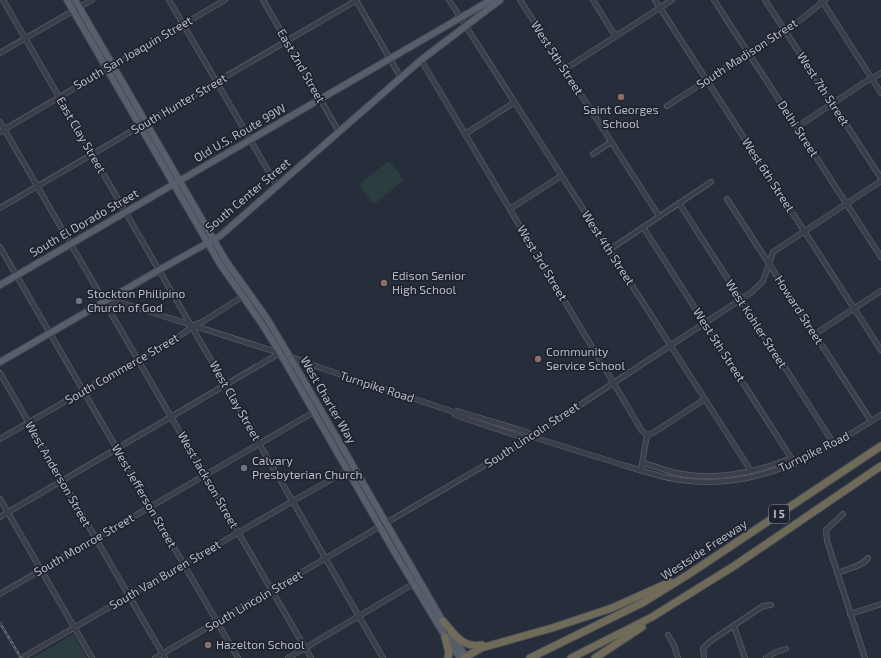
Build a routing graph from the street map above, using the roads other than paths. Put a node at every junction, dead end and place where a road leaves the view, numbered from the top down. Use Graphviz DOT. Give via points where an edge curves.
graph roads {
  1 [pos="3,0"];
  2 [pos="67,0"];
  3 [pos="75,0"];
  4 [pos="92,0"];
  5 [pos="169,0"];
  6 [pos="225,0"];
  7 [pos="263,0"];
  8 [pos="356,0"];
  9 [pos="449,0"];
  10 [pos="491,0"];
  11 [pos="500,0"];
  12 [pos="520,0"];
  13 [pos="593,0"];
  14 [pos="655,0"];
  15 [pos="672,0"];
  16 [pos="714,0"];
  17 [pos="766,0"];
  18 [pos="823,1"];
  19 [pos="80,7"];
  20 [pos="660,8"];
  21 [pos="73,11"];
  22 [pos="461,19"];
  23 [pos="184,25"];
  24 [pos="466,25"];
  25 [pos="785,30"];
  26 [pos="617,35"];
  27 [pos="25,39"];
  28 [pos="286,41"];
  29 [pos="749,53"];
  30 [pos="0,54"];
  31 [pos="390,58"];
  32 [pos="421,60"];
  33 [pos="109,67"];
  34 [pos="565,69"];
  35 [pos="881,73"];
  36 [pos="401,78"];
  37 [pos="872,78"];
  38 [pos="707,81"];
  39 [pos="217,82"];
  40 [pos="881,93"];
  41 [pos="59,96"];
  42 [pos="320,99"];
  43 [pos="515,102"];
  44 [pos="832,103"];
  45 [pos="668,106"];
  46 [pos="0,122"];
  47 [pos="143,125"];
  48 [pos="797,127"];
  49 [pos="2,130"];
  50 [pos="339,132"];
  51 [pos="465,134"];
  52 [pos="250,140"];
  53 [pos="611,142"];
  54 [pos="92,154"];
  55 [pos="593,154"];
  56 [pos="561,176"];
  57 [pos="881,178"];
  58 [pos="180,180"];
  59 [pos="881,181"];
  60 [pos="710,182"];
  61 [pos="174,184"];
  62 [pos="38,186"];
  63 [pos="277,186"];
  64 [pos="727,199"];
  65 [pos="846,203"];
  66 [pos="679,204"];
  67 [pos="0,208"];
  68 [pos="510,209"];
  69 [pos="126,212"];
  70 [pos="659,216"];
  71 [pos="643,227"];
  72 [pos="804,231"];
  73 [pos="211,241"];
  74 [pos="71,244"];
  75 [pos="0,247"];
  76 [pos="609,250"];
  77 [pos="881,257"];
  78 [pos="769,264"];
  79 [pos="159,270"];
  80 [pos="16,275"];
  81 [pos="0,285"];
  82 [pos="881,291"];
  83 [pos="242,297"];
  84 [pos="741,300"];
  85 [pos="105,302"];
  86 [pos="854,308"];
  87 [pos="705,323"];
  88 [pos="192,326"];
  89 [pos="50,334"];
  90 [pos="815,334"];
  91 [pos="671,346"];
  92 [pos="881,350"];
  93 [pos="280,353"];
  94 [pos="289,356"];
  95 [pos="138,359"];
  96 [pos="0,362"];
  97 [pos="0,373"];
  98 [pos="613,383"];
  99 [pos="226,385"];
  100 [pos="83,391"];
  101 [pos="705,399"];
  102 [pos="314,412"];
  103 [pos="454,412"];
  104 [pos="881,415"];
  105 [pos="171,417"];
  106 [pos="871,422"];
  107 [pos="29,423"];
  108 [pos="330,426"];
  109 [pos="647,435"];
  110 [pos="533,437"];
  111 [pos="0,439"];
  112 [pos="881,440"];
  113 [pos="259,443"];
  114 [pos="834,444"];
  115 [pos="881,446"];
  116 [pos="117,449"];
  117 [pos="870,453"];
  118 [pos="791,458"];
  119 [pos="643,463"];
  120 [pos="795,464"];
  121 [pos="881,466"];
  122 [pos="348,470"];
  123 [pos="641,470"];
  124 [pos="751,471"];
  125 [pos="205,475"];
  126 [pos="62,480"];
  127 [pos="364,486"];
  128 [pos="0,499"];
  129 [pos="293,501"];
  130 [pos="150,507"];
  131 [pos="8,512"];
  132 [pos="842,514"];
  133 [pos="0,517"];
  134 [pos="387,524"];
  135 [pos="381,527"];
  136 [pos="238,532"];
  137 [pos="96,538"];
  138 [pos="326,558"];
  139 [pos="868,558"];
  140 [pos="184,564"];
  141 [pos="41,570"];
  142 [pos="837,573"];
  143 [pos="689,574"];
  144 [pos="413,584"];
  145 [pos="272,590"];
  146 [pos="0,594"];
  147 [pos="129,596"];
  148 [pos="881,604"];
  149 [pos="771,605"];
  150 [pos="434,606"];
  151 [pos="850,614"];
  152 [pos="360,616"];
  153 [pos="652,617"];
  154 [pos="443,621"];
  155 [pos="217,622"];
  156 [pos="734,626"];
  157 [pos="74,628"];
  158 [pos="668,634"];
  159 [pos="445,637"];
  160 [pos="504,641"];
  161 [pos="305,648"];
  162 [pos="786,649"];
  163 [pos="25,656"];
  164 [pos="164,656"];
  165 [pos="92,658"];
  166 [pos="155,658"];
  167 [pos="238,658"];
  168 [pos="288,658"];
  169 [pos="311,658"];
  170 [pos="383,658"];
  171 [pos="448,658"];
  172 [pos="464,658"];
  173 [pos="530,658"];
  174 [pos="571,658"];
  175 [pos="595,658"];
  176 [pos="678,658"];
  177 [pos="704,658"];
  178 [pos="745,658"];
  179 [pos="766,658"];
  180 [pos="865,658"];
  1 -- 27 [label="street, East Clay Street"];
  2 -- 21 [label="main road"];
  3 -- 19 [label="main road"];
  4 -- 19 [label="street"];
  5 -- 23 [label="street"];
  6 -- 23 [label="street, South San Joaquin Street"];
  7 -- 28 [label="street, East 2nd Street"];
  8 -- 28 [label="street, South Hunter Street"];
  8 -- 31 [label="street"];
  9 -- 22 [label="street, West 4th Street"];
  10 -- 22 [label="main road, Old U.S. Route 99W"];
  11 -- 24 [label="main road"];
  12 -- 34 [label="street, West 5th Street"];
  13 -- 26 [label="street"];
  14 -- 20 [label="street, West 6th Street"];
  15 -- 20 [label="street"];
  16 -- 29 [label="street, Delhi Street"];
  17 -- 25 [label="street, West 7th Street"];
  18 -- 25 [label="street, South Madison Street"];
  18 -- 37 [label="street"];
  19 -- 21 [label="street"];
  19 -- 33 [label="main road"];
  20 -- 26 [label="street"];
  20 -- 38 [label="street, West 6th Street"];
  21 -- 27 [label="street"];
  21 -- 33 [label="main road"];
  22 -- 24 [label="street, West 4th Street"];
  22 -- 31 [label="main road, Old U.S. Route 99W"];
  23 -- 33 [label="street, South San Joaquin Street"];
  23 -- 39 [label="street"];
  24 -- 32 [label="main road, South Center Street"];
  24 -- 43 [label="street, West 4th Street"];
  25 -- 29 [label="street, South Madison Street"];
  25 -- 44 [label="street, West 7th Street"];
  26 -- 34 [label="street"];
  27 -- 30 [label="street"];
  27 -- 41 [label="street, East Clay Street"];
  28 -- 39 [label="street, South Hunter Street"];
  28 -- 42 [label="street, East 2nd Street"];
  29 -- 38 [label="street, South Madison Street"];
  29 -- 48 [label="street, Delhi Street"];
  31 -- 36 [label="street"];
  31 -- 42 [label="main road, Old U.S. Route 99W"];
  32 -- 36 [label="main road, South Center Street"];
  32 -- 51 [label="street, West 3rd Street"];
  33 -- 41 [label="street, South San Joaquin Street"];
  33 -- 47 [label="main road"];
  34 -- 53 [label="street, West 5th Street"];
  35 -- 37 [label="street"];
  36 -- 50 [label="main road, South Center Street"];
  37 -- 40 [label="street"];
  37 -- 44 [label="street"];
  38 -- 45 [label="street, South Madison Street"];
  38 -- 72 [label="street, West 6th Street"];
  39 -- 47 [label="street, South Hunter Street"];
  39 -- 52 [label="street"];
  41 -- 49 [label="street, South San Joaquin Street"];
  41 -- 54 [label="street, East Clay Street"];
  42 -- 50 [label="street, East 2nd Street"];
  42 -- 52 [label="main road, Old U.S. Route 99W"];
  43 -- 51 [label="street"];
  43 -- 56 [label="street, West 4th Street"];
  44 -- 48 [label="street"];
  44 -- 57 [label="street, West 7th Street"];
  46 -- 49 [label="street, West Jackson Street"];
  47 -- 54 [label="street, South Hunter Street"];
  47 -- 58 [label="main road"];
  47 -- 61 [label="main road"];
  48 -- 65 [label="street, Delhi Street"];
  49 -- 62 [label="street, West Jackson Street"];
  50 -- 63 [label="main road, South Center Street"];
  51 -- 68 [label="street, West 3rd Street"];
  52 -- 58 [label="main road, Old U.S. Route 99W"];
  52 -- 63 [label="street"];
  53 -- 55 [label="street"];
  53 -- 70 [label="street, West 5th Street"];
  54 -- 62 [label="street, South Hunter Street"];
  54 -- 69 [label="street, East Clay Street"];
  56 -- 68 [label="street"];
  56 -- 76 [label="street, West 4th Street"];
  58 -- 61 [label="main road, South El Dorado Street"];
  58 -- 73 [label="main road"];
  59 -- 65 [label="street, South Lincoln Street"];
  60 -- 66 [label="street"];
  61 -- 69 [label="main road, South El Dorado Street"];
  61 -- 73 [label="main road"];
  62 -- 67 [label="street, South Hunter Street"];
  62 -- 74 [label="street, West Jackson Street"];
  63 -- 73 [label="main road, South Center Street"];
  64 -- 78 [label="street, Howard Street"];
  65 -- 72 [label="street, South Lincoln Street"];
  65 -- 77 [label="street, Delhi Street"];
  66 -- 70 [label="street"];
  66 -- 84 [label="street, West Kohler Street"];
  68 -- 98 [label="street, West 3rd Street"];
  69 -- 74 [label="main road, South El Dorado Street"];
  69 -- 79 [label="street, East Clay Street"];
  70 -- 71 [label="street"];
  71 -- 76 [label="street"];
  71 -- 87 [label="street, West 5th Street"];
  72 -- 78 [label="street, South Lincoln Street" via="773,252"];
  72 -- 86 [label="street, West 6th Street"];
  73 -- 79 [label="main road, South Center Street"];
  73 -- 83 [label="main road, West Charter Way" via="220,264"];
  73 -- 94 [label="main road, West Charter Way" via="266,317"];
  74 -- 80 [label="main road, South El Dorado Street"];
  74 -- 85 [label="street, West Jackson Street"];
  75 -- 80 [label="street, West Jefferson Street"];
  76 -- 91 [label="street, West 4th Street"];
  78 -- 84 [label="street, South Lincoln Street" via="759,286"];
  78 -- 90 [label="street, Howard Street"];
  79 -- 85 [label="main road, South Center Street"];
  79 -- 88 [label="street, West Clay Street"];
  80 -- 81 [label="main road, South El Dorado Street"];
  80 -- 89 [label="street, West Jefferson Street"];
  82 -- 86 [label="street"];
  83 -- 88 [label="street, South Commerce Street"];
  83 -- 93 [label="main road, West Charter Way"];
  84 -- 87 [label="street, South Lincoln Street"];
  84 -- 114 [label="street, West Kohler Street"];
  85 -- 88 [label="street, Turnpike Road" via="119,302"];
  85 -- 89 [label="main road, South Center Street"];
  85 -- 95 [label="street, West Jackson Street"];
  86 -- 90 [label="street"];
  86 -- 92 [label="street, West 6th Street"];
  87 -- 91 [label="street, South Lincoln Street"];
  87 -- 118 [label="street, West 5th Street"];
  88 -- 93 [label="street, Turnpike Road"];
  88 -- 95 [label="street, South Commerce Street"];
  88 -- 99 [label="street, West Clay Street"];
  89 -- 96 [label="main road, South Center Street"];
  89 -- 100 [label="street, West Jefferson Street"];
  90 -- 106 [label="street, Howard Street"];
  91 -- 98 [label="street, South Lincoln Street"];
  91 -- 101 [label="street, West 4th Street"];
  93 -- 94 [label="street, Turnpike Road"];
  93 -- 99 [label="street"];
  93 -- 102 [label="main road, West Charter Way"];
  94 -- 103 [label="street, Turnpike Road"];
  94 -- 108 [label="main road, West Charter Way"];
  95 -- 100 [label="street, South Commerce Street"];
  95 -- 105 [label="street, West Jackson Street"];
  97 -- 107 [label="street, West Anderson Street"];
  98 -- 109 [label="street, West 3rd Street"];
  98 -- 110 [label="street, South Lincoln Street"];
  99 -- 105 [label="street"];
  99 -- 113 [label="street, West Clay Street"];
  100 -- 107 [label="street, South Commerce Street"];
  100 -- 116 [label="street, West Jefferson Street"];
  101 -- 109 [label="street"];
  101 -- 124 [label="street, West 4th Street"];
  102 -- 108 [label="main road" via="318,412 327,426"];
  102 -- 113 [label="street, South Monroe Street"];
  102 -- 122 [label="main road, West Charter Way"];
  103 -- 110 [label="street, Turnpike Road" via="509,426 527,432"];
  103 -- 110 [label="street, Turnpike Road" via="455,415 524,438"];
  104 -- 106 [label="street, Turnpike Road"];
  105 -- 116 [label="street"];
  105 -- 125 [label="street, West Jackson Street"];
  106 -- 114 [label="street, Turnpike Road"];
  107 -- 111 [label="street, South Commerce Street"];
  107 -- 126 [label="street, West Anderson Street"];
  108 -- 127 [label="main road, West Charter Way"];
  109 -- 119 [label="street"];
  110 -- 123 [label="street, Turnpike Road"];
  110 -- 134 [label="street, South Lincoln Street"];
  112 -- 117 [label="highway"];
  113 -- 125 [label="street, South Monroe Street"];
  113 -- 129 [label="street, West Clay Street"];
  114 -- 120 [label="street, Turnpike Road"];
  115 -- 117 [label="highway, Westside Freeway / I 5"];
  116 -- 126 [label="street"];
  116 -- 130 [label="street, West Jefferson Street"];
  117 -- 143 [label="highway, Westside Freeway / I 5"];
  118 -- 120 [label="street, West 5th Street"];
  118 -- 124 [label="street"];
  119 -- 123 [label="street"];
  119 -- 124 [label="street" via="698,476 723,476"];
  120 -- 123 [label="street, Turnpike Road" via="760,476 720,482 682,480"];
  121 -- 153 [label="highway, I 5" via="734,566"];
  122 -- 127 [label="main road" via="352,471 359,483"];
  122 -- 129 [label="street, South Van Buren Street"];
  122 -- 135 [label="main road, West Charter Way"];
  125 -- 130 [label="street, South Monroe Street"];
  125 -- 136 [label="street, West Jackson Street"];
  126 -- 131 [label="street"];
  126 -- 137 [label="street, West Anderson Street"];
  127 -- 134 [label="main road, West Charter Way"];
  128 -- 131 [label="street"];
  129 -- 136 [label="street, South Van Buren Street"];
  129 -- 138 [label="street, West Clay Street"];
  130 -- 137 [label="street, South Monroe Street"];
  130 -- 140 [label="street, West Jefferson Street"];
  131 -- 133 [label="street"];
  131 -- 141 [label="street"];
  132 -- 142 [label="street" via="826,530"];
  134 -- 135 [label="street, South Lincoln Street"];
  134 -- 150 [label="main road, West Charter Way"];
  135 -- 138 [label="street, South Lincoln Street"];
  135 -- 144 [label="main road, West Charter Way"];
  136 -- 140 [label="street, South Van Buren Street"];
  136 -- 145 [label="street, West Jackson Street"];
  137 -- 141 [label="street, South Monroe Street"];
  137 -- 147 [label="street, West Anderson Street"];
  138 -- 145 [label="street, South Lincoln Street"];
  138 -- 152 [label="street, West Clay Street"];
  139 -- 142 [label="street" via="859,565"];
  140 -- 147 [label="street, South Van Buren Street"];
  140 -- 155 [label="street, West Jefferson Street"];
  141 -- 146 [label="street, South Monroe Street"];
  141 -- 157 [label="street"];
  142 -- 151 [label="street"];
  143 -- 160 [label="highway" via="612,608"];
  143 -- 173 [label="highway, Westside Freeway / I 5" via="644,602"];
  144 -- 150 [label="main road" via="420,587 428,603"];
  144 -- 152 [label="street"];
  144 -- 159 [label="main road, West Charter Way"];
  145 -- 155 [label="street, South Lincoln Street"];
  145 -- 161 [label="street, West Jackson Street"];
  147 -- 157 [label="street, South Van Buren Street"];
  147 -- 164 [label="street, West Anderson Street"];
  148 -- 151 [label="street"];
  149 -- 156 [label="street" via="763,606"];
  150 -- 154 [label="main road, West Charter Way"];
  151 -- 180 [label="street"];
  152 -- 161 [label="street"];
  152 -- 170 [label="street, West Clay Street"];
  153 -- 174 [label="highway, I 5"];
  153 -- 175 [label="highway" via="642,627"];
  154 -- 160 [label="highway" via="468,645"];
  154 -- 172 [label="main road, West Charter Way"];
  155 -- 164 [label="street, South Lincoln Street"];
  155 -- 167 [label="street, West Jefferson Street"];
  156 -- 177 [label="street" via="703,648"];
  156 -- 178 [label="street"];
  157 -- 163 [label="street, South Van Buren Street"];
  157 -- 165 [label="street"];
  158 -- 176 [label="street"];
  159 -- 171 [label="highway"];
  159 -- 172 [label="main road, West Charter Way"];
  160 -- 172 [label="highway" via="481,648"];
  161 -- 168 [label="street"];
  161 -- 169 [label="street, West Jackson Street"];
  162 -- 179 [label="street"];
  164 -- 166 [label="street, South Lincoln Street"];
}
